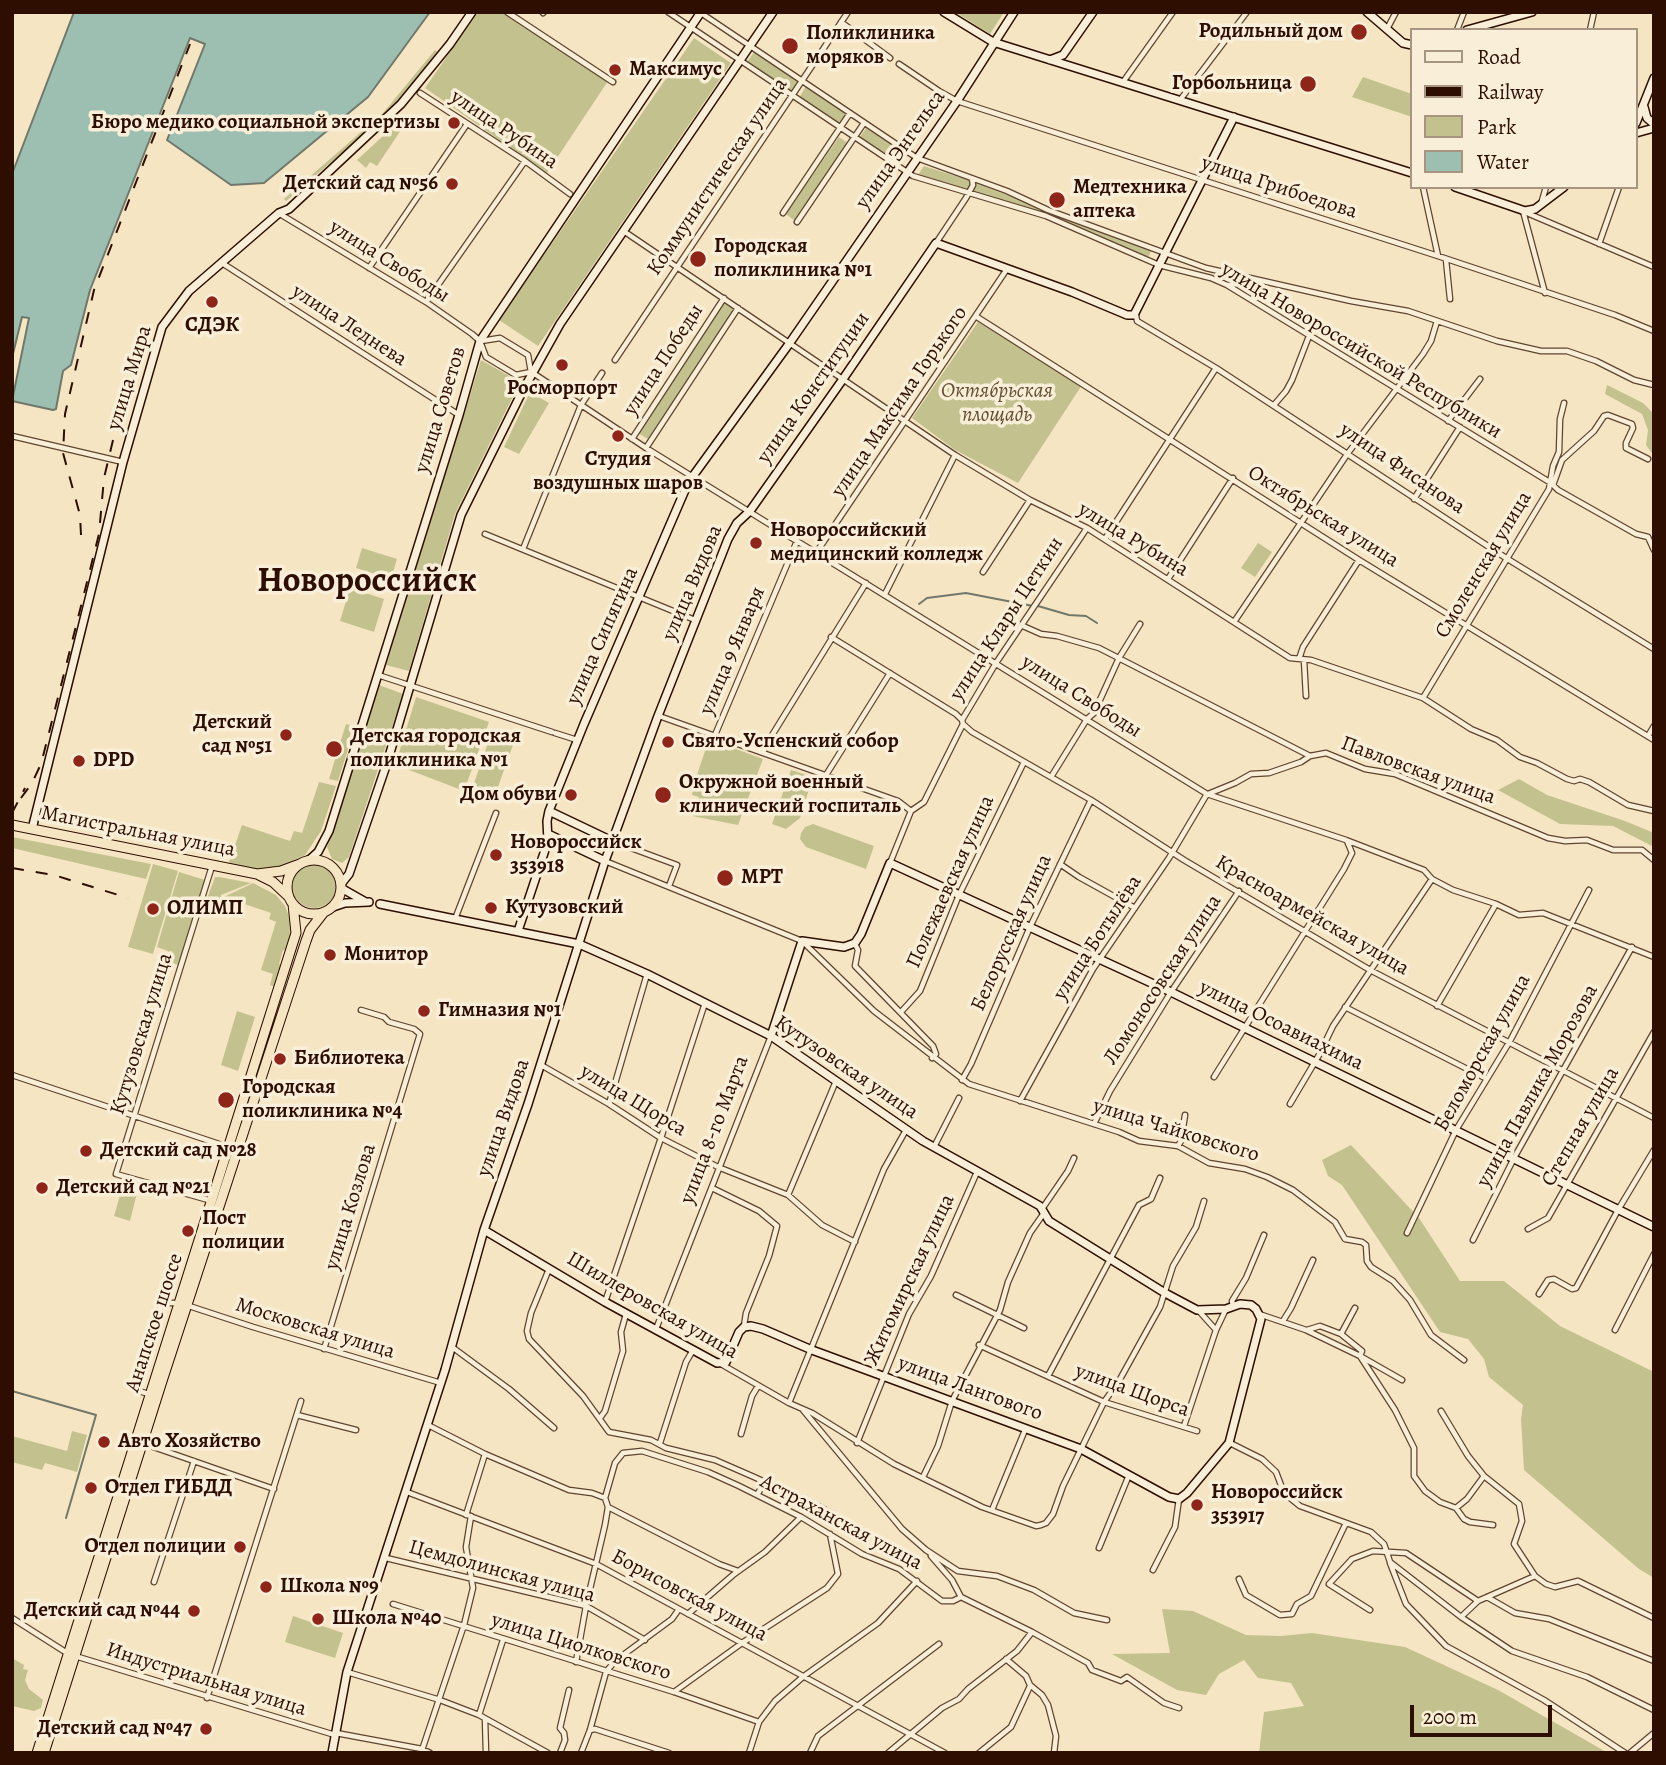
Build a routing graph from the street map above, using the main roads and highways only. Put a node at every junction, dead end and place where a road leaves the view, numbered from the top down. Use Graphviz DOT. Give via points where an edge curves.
graph roads {
  1 [pos="12,825"];
  2 [pos="304,863"];
  3 [pos="257,874"];
  4 [pos="292,901"];
  5 [pos="324,912"];
  6 [pos="183,1304"];
  7 [pos="139,1442"];
  8 [pos="71,1655"];
  9 [pos="37,1753"];
  10 [pos="44,1753"];
  1 -- 3 [label="highway, Магистральная улица"];
  2 -- 3 [label="highway, Магистральная улица" via="281,872"];
  2 -- 4 [label="highway" via="290,877"];
  2 -- 5 [label="highway" via="321,861 332,867 341,886 333,906"];
  3 -- 4 [label="highway, Магистральная улица"];
  4 -- 5 [label="highway" via="307,913"];
  4 -- 6 [label="highway, Анапское шоссе" via="296,933"];
  5 -- 6 [label="highway, Анапское шоссе" via="306,941"];
  6 -- 7 [label="highway, Анапское шоссе"];
  6 -- 7 [label="highway, Анапское шоссе" via="150,1395"];
  7 -- 8 [label="highway, Анапское шоссе"];
  8 -- 9 [label="highway, Анапское шоссе"];
  8 -- 10 [label="highway, Анапское шоссе"];
}
